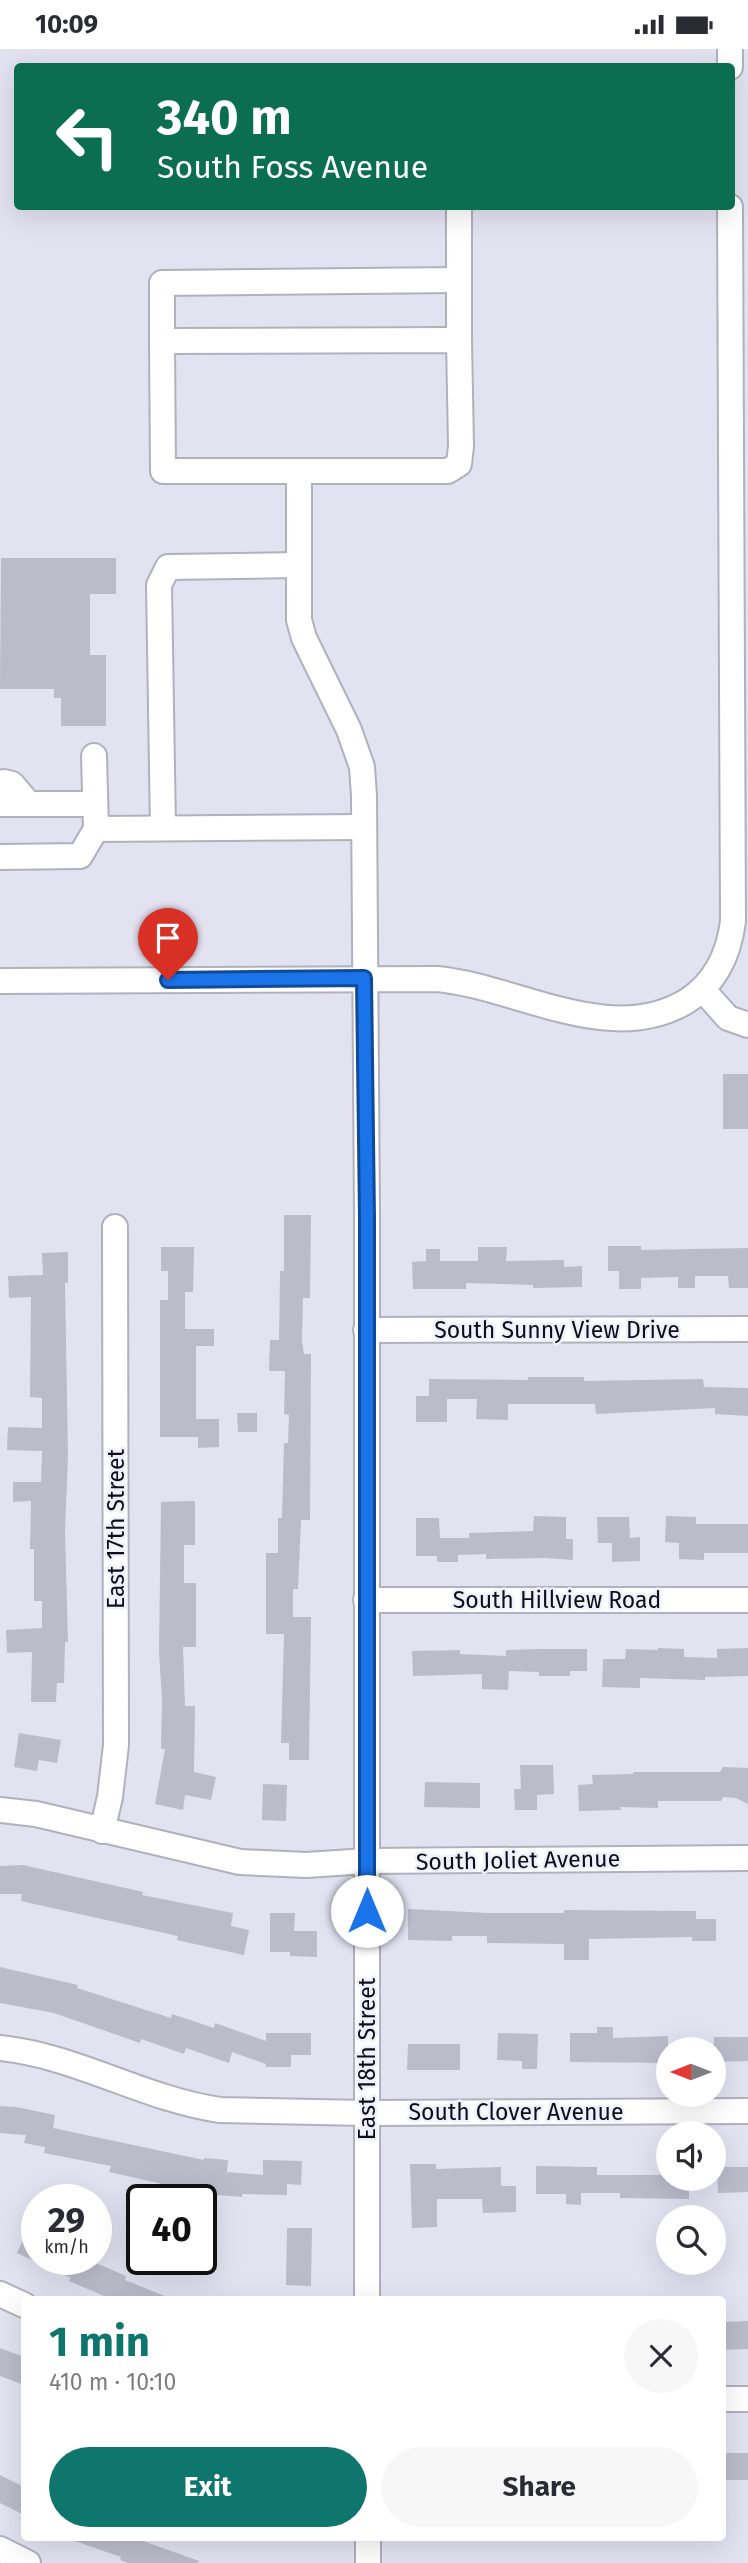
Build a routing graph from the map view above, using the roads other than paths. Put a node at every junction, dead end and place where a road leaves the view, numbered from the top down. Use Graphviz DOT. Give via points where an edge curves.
graph roads {
  1 [pos="459,210"];
  2 [pos="730,210"];
  3 [pos="459,280"];
  4 [pos="739,313"];
  5 [pos="459,340"];
  6 [pos="162,341"];
  7 [pos="299,472"];
  8 [pos="298,565"];
  9 [pos="740,604"];
  10 [pos="94,756"];
  11 [pos="2,793"];
  12 [pos="93,804"];
  13 [pos="364,827"];
  14 [pos="163,828"];
  15 [pos="96,829"];
  16 [pos="0,857"];
  17 [pos="364,978"];
  18 [pos="0,981"];
  19 [pos="704,991"];
  20 [pos="748,1025"];
  21 [pos="115,1227"];
  22 [pos="748,1329"];
  23 [pos="366,1330"];
  24 [pos="366,1600"];
  25 [pos="748,1600"];
  26 [pos="0,1809"];
  27 [pos="102,1831"];
  28 [pos="748,1857"];
  29 [pos="367,1861"];
  30 [pos="0,2048"];
  31 [pos="748,2111"];
  32 [pos="366,2113"];
  33 [pos="0,2294"];
  34 [pos="367,2296"];
  35 [pos="21,2304"];
  36 [pos="726,2399"];
  37 [pos="748,2399"];
  38 [pos="368,2541"];
  39 [pos="0,2549"];
  40 [pos="28,2563"];
  41 [pos="368,2563"];
  1 -- 3 [label="street"];
  2 -- 4 [label="street"];
  3 -- 5 [label="street"];
  3 -- 6 [label="street" via="162,283"];
  4 -- 9 [label="street"];
  5 -- 6 [label="street"];
  5 -- 7 [label="street" via="459,464 448,471"];
  6 -- 7 [label="street" via="163,471"];
  7 -- 8 [label="street, East 18th Street"];
  8 -- 13 [label="street, East 18th Street" via="303,638 349,730 362,767"];
  8 -- 14 [label="street" via="168,567 159,585"];
  9 -- 19 [label="street" via="733,921 726,953"];
  10 -- 12 [label="street"];
  11 -- 12 [label="street" via="29,804"];
  12 -- 15 [label="street"];
  13 -- 14 [label="street"];
  13 -- 17 [label="street, East 18th Street"];
  14 -- 15 [label="street"];
  15 -- 16 [label="street" via="80,856"];
  17 -- 18 [label="street"];
  17 -- 19 [label="street" via="462,981 566,1012 600,1017 656,1016"];
  17 -- 23 [label="street, East 18th Street"];
  19 -- 20 [label="street" via="728,1018"];
  21 -- 27 [label="street, East 17th Street" via="116,1745"];
  22 -- 23 [label="street, South Sunny View Drive"];
  23 -- 24 [label="street, East 18th Street"];
  24 -- 25 [label="street, South Hillview Road"];
  24 -- 29 [label="street, East 18th Street"];
  26 -- 27 [label="street, South Joliet Avenue"];
  27 -- 29 [label="street, South Joliet Avenue" via="261,1864"];
  28 -- 29 [label="street, South Joliet Avenue"];
  29 -- 32 [label="street, East 18th Street"];
  30 -- 32 [label="street, South Clover Avenue" via="63,2061 197,2107"];
  31 -- 32 [label="street, South Clover Avenue"];
  32 -- 34 [label="street, East 18th Street"];
  33 -- 35 [label="street"];
  36 -- 37 [label="street"];
  38 -- 41 [label="street"];
  39 -- 40 [label="street"];
}
